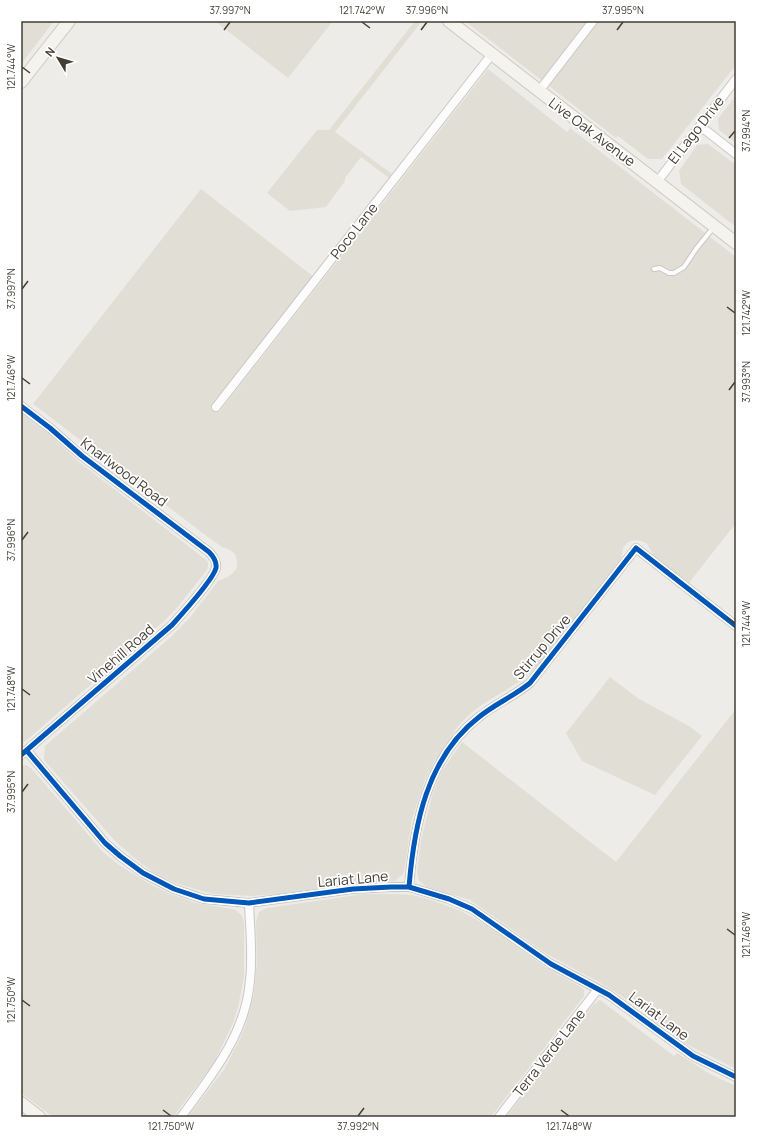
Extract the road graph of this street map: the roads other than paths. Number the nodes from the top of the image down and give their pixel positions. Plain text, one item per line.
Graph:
1 (69, 21) edge
2 (449, 21) edge
3 (593, 21) edge
4 (492, 54) junction
5 (736, 79) edge
6 (21, 82) edge
7 (539, 91) junction
8 (700, 126) junction
9 (736, 154) edge
10 (657, 182) junction
11 (714, 226) junction
12 (736, 243) edge
13 (654, 269) dead end
14 (21, 406) edge
15 (216, 407) dead end
16 (213, 556) joint
17 (736, 626) edge
18 (24, 753) edge
19 (409, 887) junction
20 (249, 903) junction
21 (598, 989) junction
22 (736, 1077) edge
23 (21, 1104) edge
24 (39, 1117) edge
25 (181, 1117) edge
26 (499, 1117) edge

1 - 6 street
2 - 4 street, Live Oak Avenue
3 - 7 street
4 - 7 street, Live Oak Avenue
4 - 15 street, Poco Lane
5 - 8 street, El Lago Drive
7 - 10 street, Live Oak Avenue
8 - 9 street
8 - 10 street, El Lago Drive
10 - 11 street, Live Oak Avenue
11 - 12 street, Live Oak Avenue
11 - 13 lane
14 - 16 street, Knarlwood Road
16 - 18 street, Vinehill Road
17 - 19 street, Stirrup Drive
18 - 20 street, Lariat Lane
19 - 20 street, Lariat Lane
19 - 21 street, Lariat Lane
20 - 25 street
21 - 22 street, Lariat Lane
21 - 26 street, Terra Verde Lane
23 - 24 street

